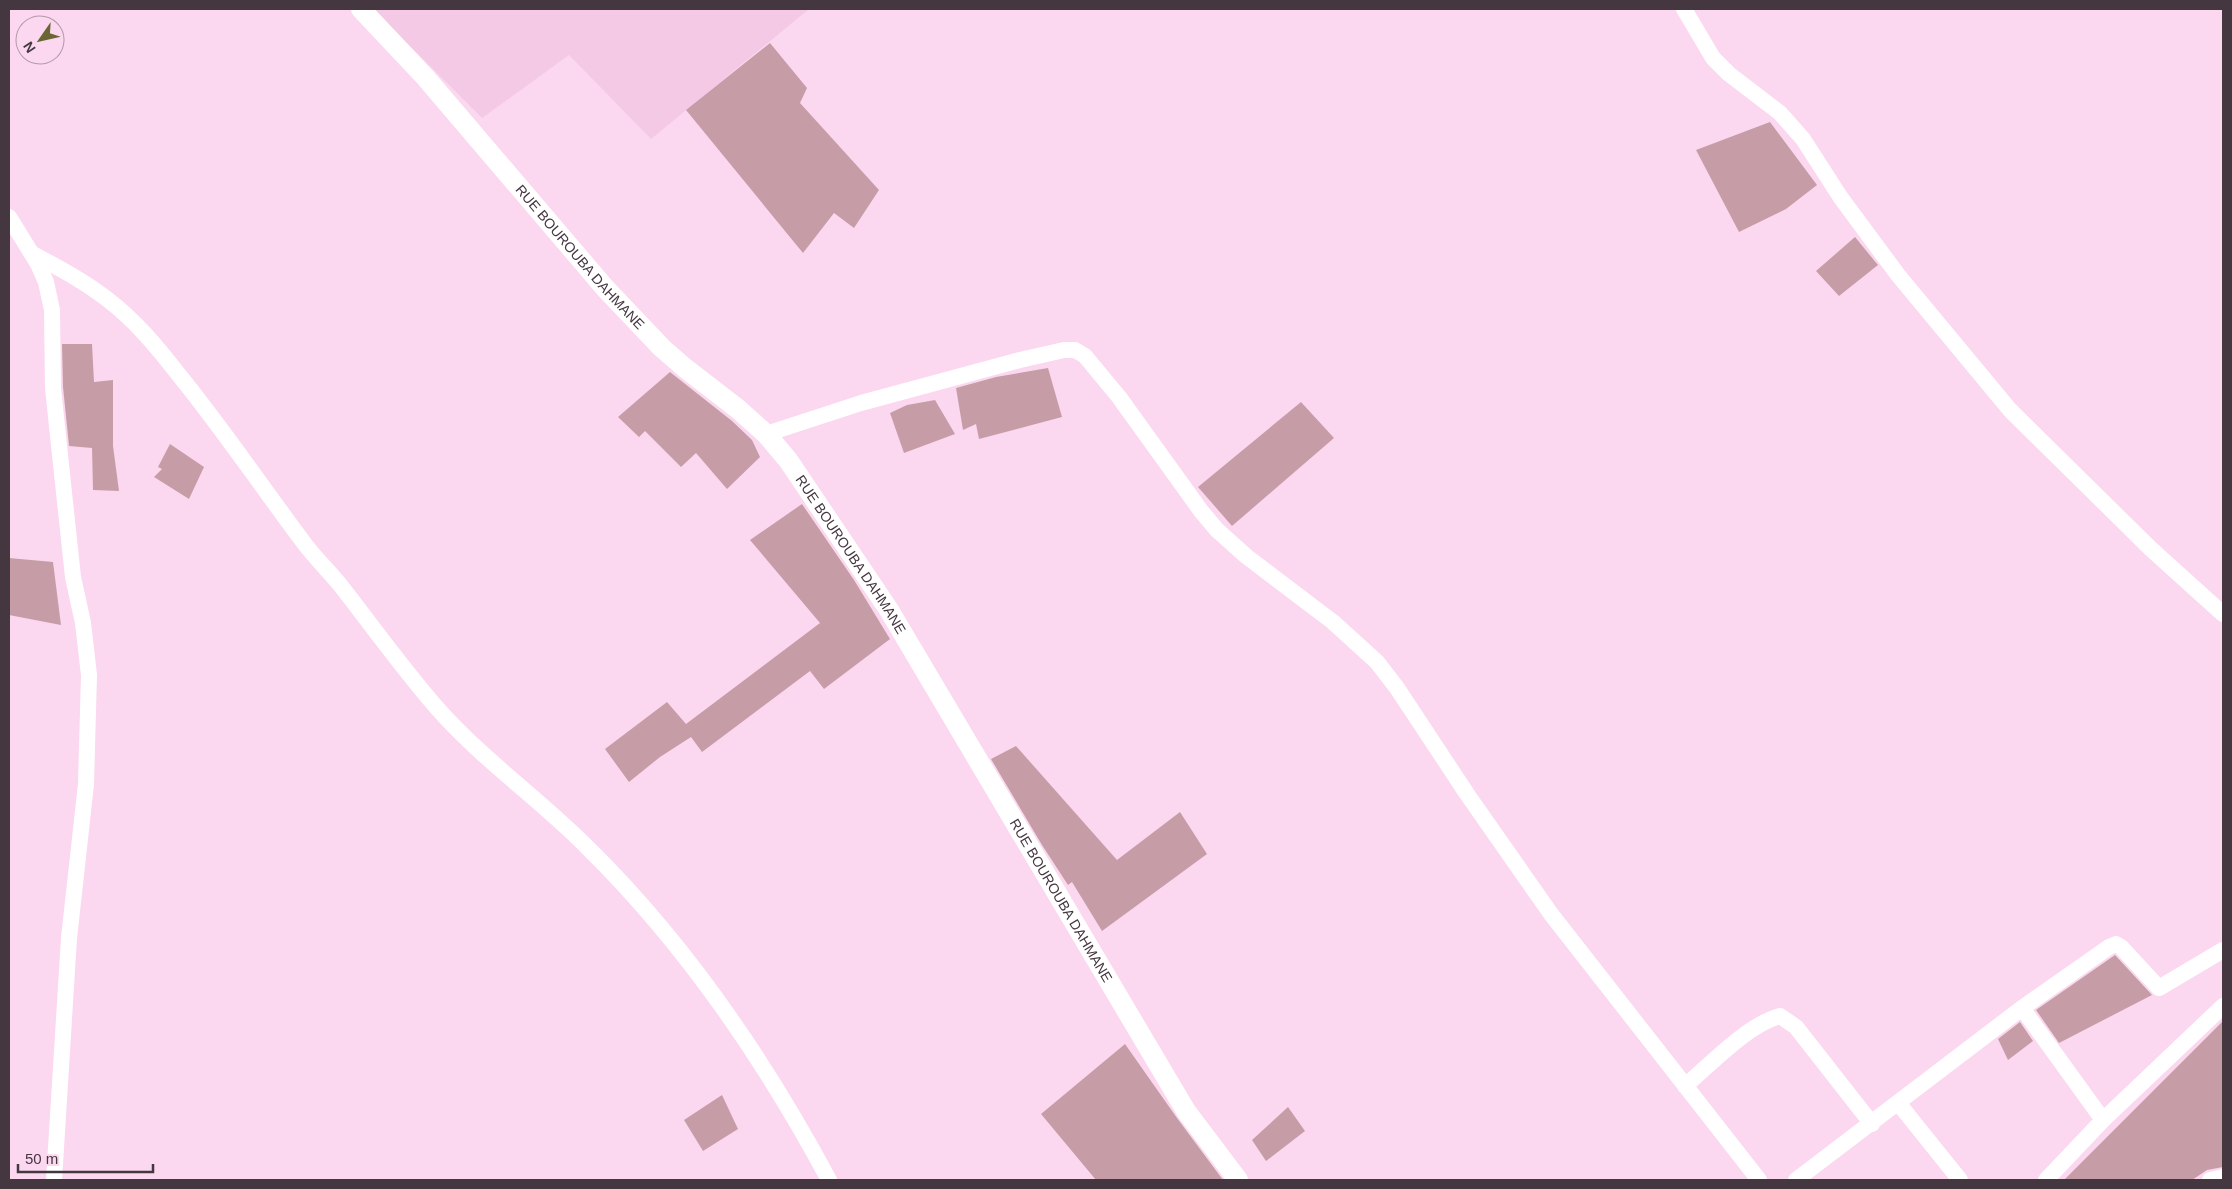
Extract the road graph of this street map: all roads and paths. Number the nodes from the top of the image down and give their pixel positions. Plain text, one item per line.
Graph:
1 (361, 9) edge
2 (1684, 9) edge
3 (9, 217) edge
4 (33, 254) junction
5 (766, 434) junction
6 (2223, 614) edge
7 (2223, 950) edge
8 (2223, 1006) edge
9 (2022, 1008) junction
10 (1685, 1086) junction
11 (1898, 1104) junction
12 (2103, 1120) junction
13 (1872, 1124) junction
14 (2223, 1177) edge
15 (54, 1180) edge
16 (829, 1180) edge
17 (1238, 1180) edge
18 (1759, 1180) edge
19 (1796, 1180) edge
20 (1960, 1180) edge
21 (2046, 1180) edge
22 (2210, 1180) edge

1 - 5 street, RUE BOUROUBA DAHMANE
2 - 6 street
3 - 4 street
4 - 15 street
4 - 16 street
5 - 10 street
5 - 17 street, RUE BOUROUBA DAHMANE
7 - 9 street
8 - 12 street
9 - 11 street
9 - 12 street
10 - 13 street
10 - 18 street
11 - 13 street
11 - 20 street
12 - 21 street
13 - 19 street
14 - 22 street

